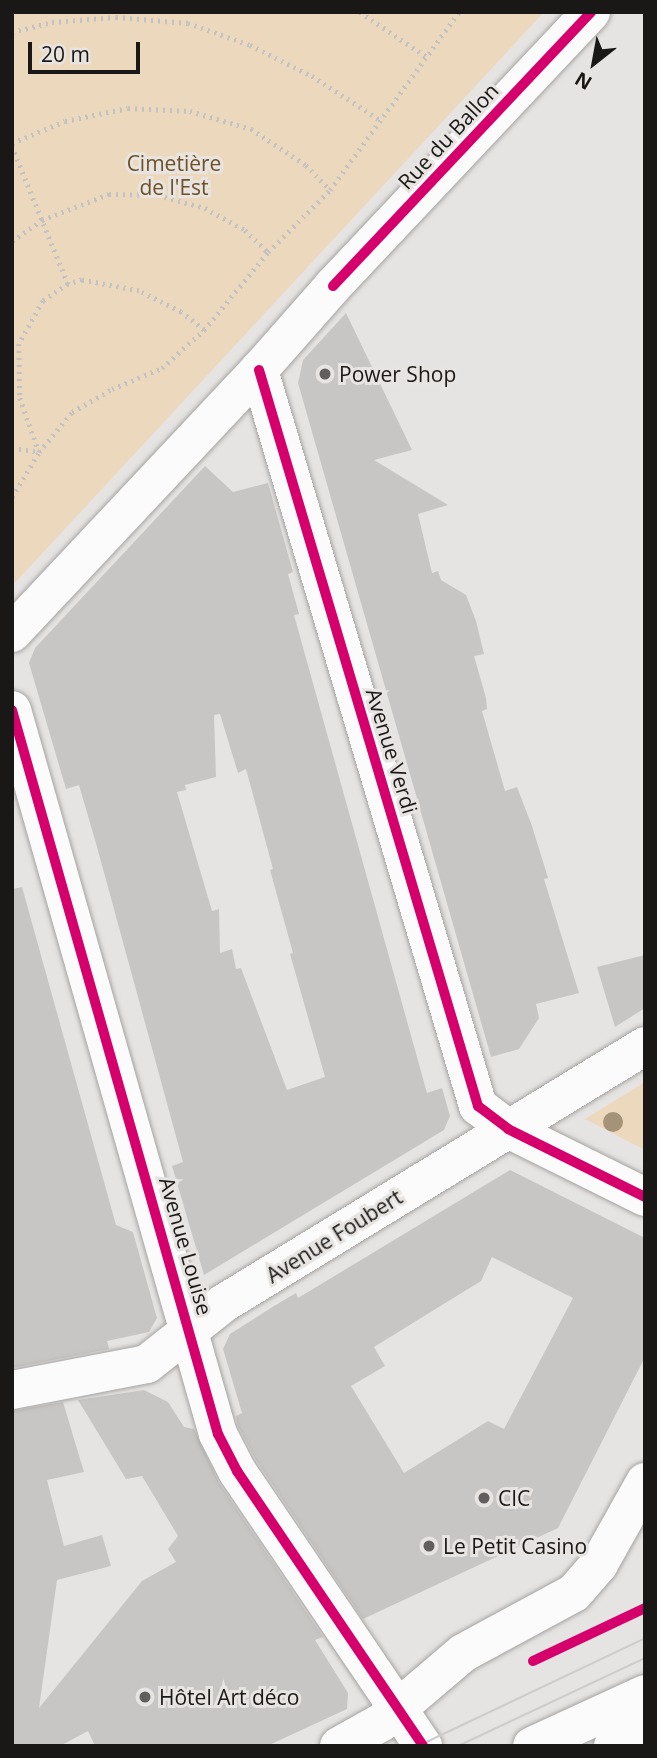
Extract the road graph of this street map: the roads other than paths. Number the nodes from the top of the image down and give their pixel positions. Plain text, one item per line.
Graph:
1 (591, 12) edge
2 (259, 370) junction
3 (12, 633) edge
4 (12, 709) edge
5 (645, 1046) edge
6 (508, 1129) junction
7 (645, 1197) edge
8 (190, 1330) junction
9 (12, 1390) edge
10 (645, 1482) edge
11 (645, 1694) edge
12 (398, 1709) junction
13 (645, 1731) edge
14 (339, 1746) edge
15 (423, 1746) edge
16 (532, 1746) edge
17 (613, 1746) edge

1 - 2 street, Rue du Ballon
2 - 3 street, Rue du Ballon
2 - 6 street, Avenue Verdi
4 - 8 street, Avenue Louise
5 - 6 street, Avenue Foubert
6 - 7 street, Avenue Verdi
6 - 8 street, Avenue Foubert
8 - 9 street, Avenue Foubert
8 - 12 street, Avenue Louise
10 - 12 street
11 - 16 street
12 - 14 street
12 - 15 street, Avenue Louise
13 - 17 street

